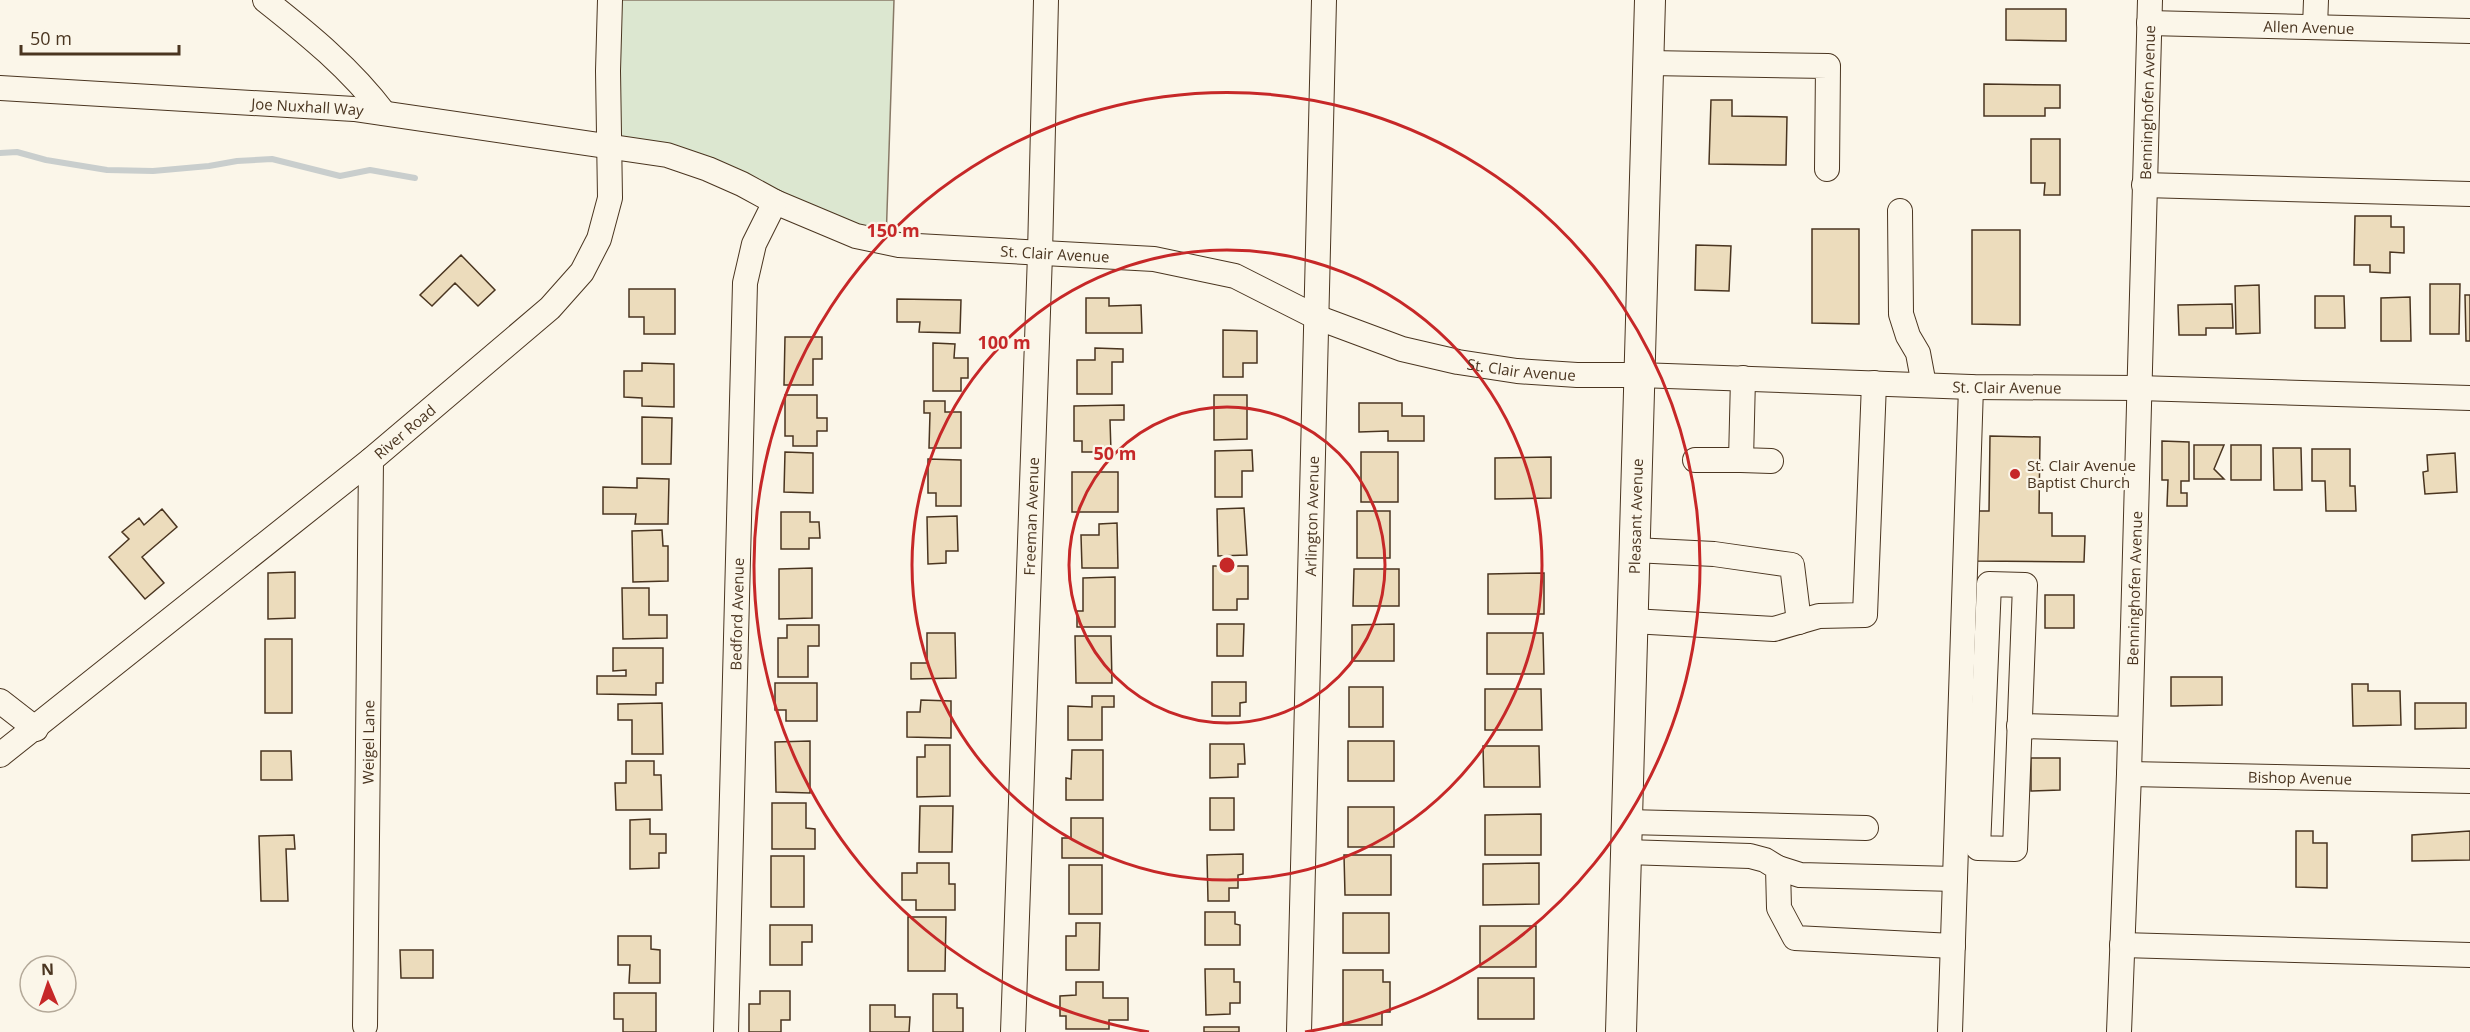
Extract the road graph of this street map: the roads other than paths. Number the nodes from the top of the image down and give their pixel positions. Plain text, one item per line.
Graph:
1 (265, 0) edge
2 (610, 0) edge
3 (1046, 0) edge
4 (1324, 0) edge
5 (1650, 0) edge
6 (2316, 0) edge
7 (2149, 12) edge
8 (2315, 27) junction
9 (2470, 31) edge
10 (1649, 63) junction
11 (0, 88) edge
12 (384, 113) junction
13 (610, 146) junction
14 (1827, 169) dead end
15 (2144, 185) junction
16 (2470, 194) edge
17 (775, 202) junction
18 (1900, 212) dead end
19 (1040, 254) junction
20 (1316, 317) junction
21 (1640, 375) junction
22 (1743, 378) junction
23 (1874, 383) junction
24 (1924, 385) junction
25 (1971, 387) junction
26 (2138, 388) junction
27 (2470, 398) edge
28 (371, 460) junction
29 (1695, 460) dead end
30 (1741, 460) junction
31 (1771, 461) dead end
32 (1634, 549) junction
33 (1964, 581) junction
34 (1989, 584) junction
35 (1632, 621) junction
36 (1799, 622) junction
37 (0, 702) edge
38 (2019, 726) junction
39 (36, 729) junction
40 (2130, 729) junction
41 (0, 755) edge
42 (2128, 774) junction
43 (2470, 781) edge
44 (1627, 822) junction
45 (1866, 828) dead end
46 (1626, 852) junction
47 (1778, 868) junction
48 (1955, 879) junction
49 (2122, 945) junction
50 (1953, 946) junction
51 (2470, 955) edge
52 (365, 1026) dead end
53 (726, 1032) edge
54 (1013, 1032) edge
55 (1299, 1032) edge
56 (1621, 1032) edge
57 (1950, 1032) edge
58 (2119, 1032) edge

1 - 12 street
2 - 13 street, River Road
3 - 19 street, Freeman Avenue
4 - 20 street, Arlington Avenue
5 - 10 main road, Pleasant Avenue
6 - 8 street
7 - 8 street, Allen Avenue
7 - 15 street, Benninghofen Avenue
8 - 9 street, Allen Avenue
10 - 14 street
10 - 21 main road, Pleasant Avenue
11 - 12 street, Joe Nuxhall Way
12 - 13 street, Joe Nuxhall Way
13 - 17 street, St. Clair Avenue
13 - 28 street, River Road
15 - 16 street
15 - 26 street, Benninghofen Avenue
17 - 19 street, St. Clair Avenue
17 - 53 street, Bedford Avenue
18 - 24 street
19 - 20 street, St. Clair Avenue
19 - 54 street, Freeman Avenue
20 - 21 street, St. Clair Avenue
20 - 55 street, Arlington Avenue
21 - 22 street, St. Clair Avenue
21 - 32 main road, Pleasant Avenue
22 - 23 street, St. Clair Avenue
22 - 30 street
23 - 24 street, St. Clair Avenue
23 - 36 street
24 - 25 street, St. Clair Avenue
25 - 26 street, St. Clair Avenue
25 - 33 street
26 - 27 street, St. Clair Avenue
26 - 40 street, Benninghofen Avenue
28 - 39 street, River Road
28 - 52 street, Weigel Lane
29 - 30 street
30 - 31 street
32 - 35 main road, Pleasant Avenue
32 - 36 street
33 - 34 street
33 - 48 street
34 - 38 street
34 - 38 street
35 - 36 street
35 - 44 main road, Pleasant Avenue
37 - 39 street
38 - 40 street
39 - 41 street, River Road
40 - 42 street, Benninghofen Avenue
42 - 43 street, Bishop Avenue
42 - 49 street, Benninghofen Avenue
44 - 45 street
44 - 46 main road, Pleasant Avenue
46 - 47 street
46 - 56 main road, Pleasant Avenue
47 - 48 street
47 - 50 street
48 - 50 street
49 - 51 street
49 - 58 street, Benninghofen Avenue
50 - 57 street

